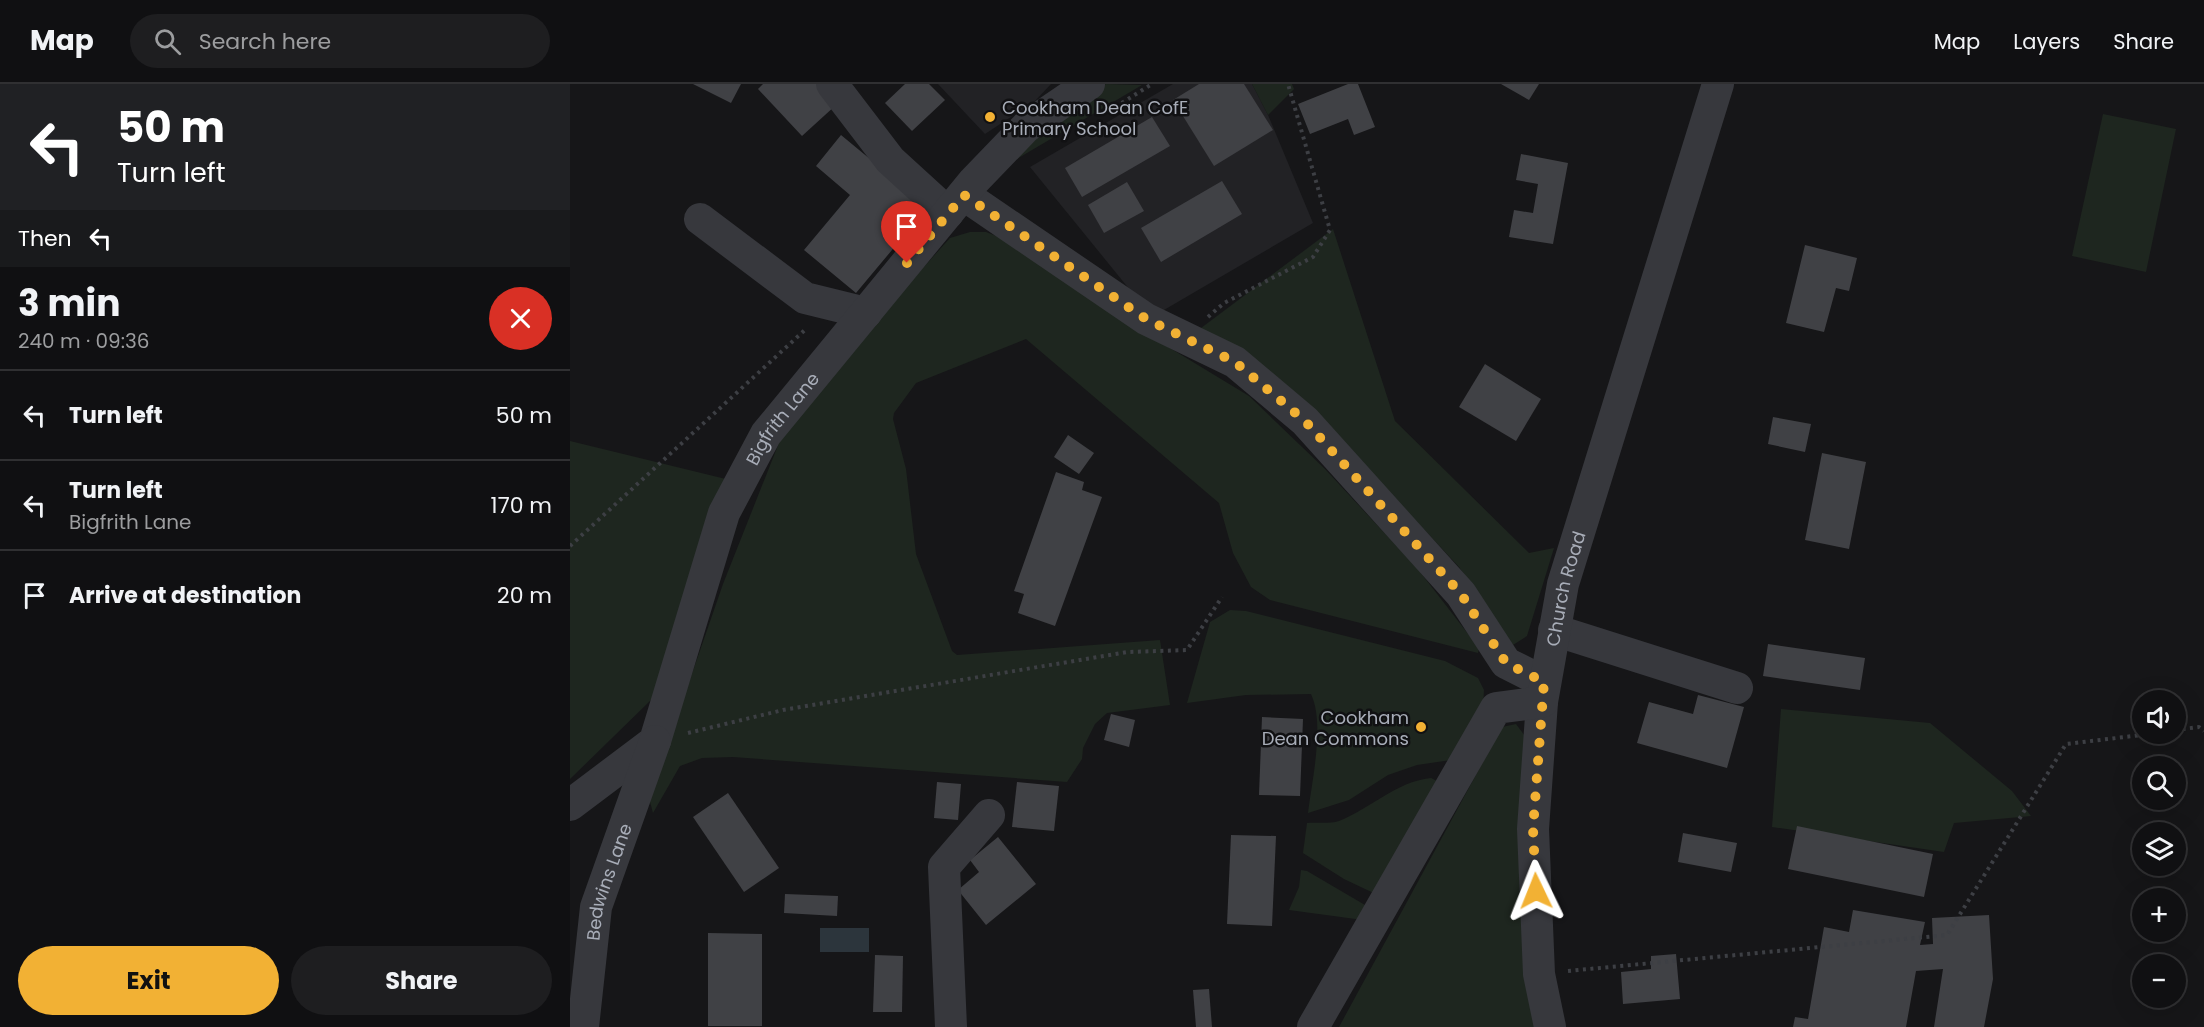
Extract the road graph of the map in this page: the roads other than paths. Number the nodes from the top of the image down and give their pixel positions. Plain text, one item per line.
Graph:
1 (832, 84) edge
2 (1089, 84) edge
3 (1718, 84) edge
4 (956, 204) junction
5 (700, 219) dead end
6 (867, 313) junction
7 (1554, 630) junction
8 (1737, 688) dead end
9 (1543, 692) junction
10 (655, 741) junction
11 (570, 805) edge
12 (989, 815) dead end
13 (583, 1027) edge
14 (951, 1027) edge
15 (1313, 1027) edge
16 (1550, 1027) edge

1 - 4 street
2 - 4 street, Bigfrith Lane
3 - 7 street, Church Road
4 - 6 street, Bigfrith Lane
4 - 9 street
5 - 6 street
6 - 10 street, Bigfrith Lane
7 - 8 street
7 - 9 street, Church Road
9 - 15 street
9 - 16 street, Church Road
10 - 11 street
10 - 13 street, Bedwins Lane
12 - 14 street

